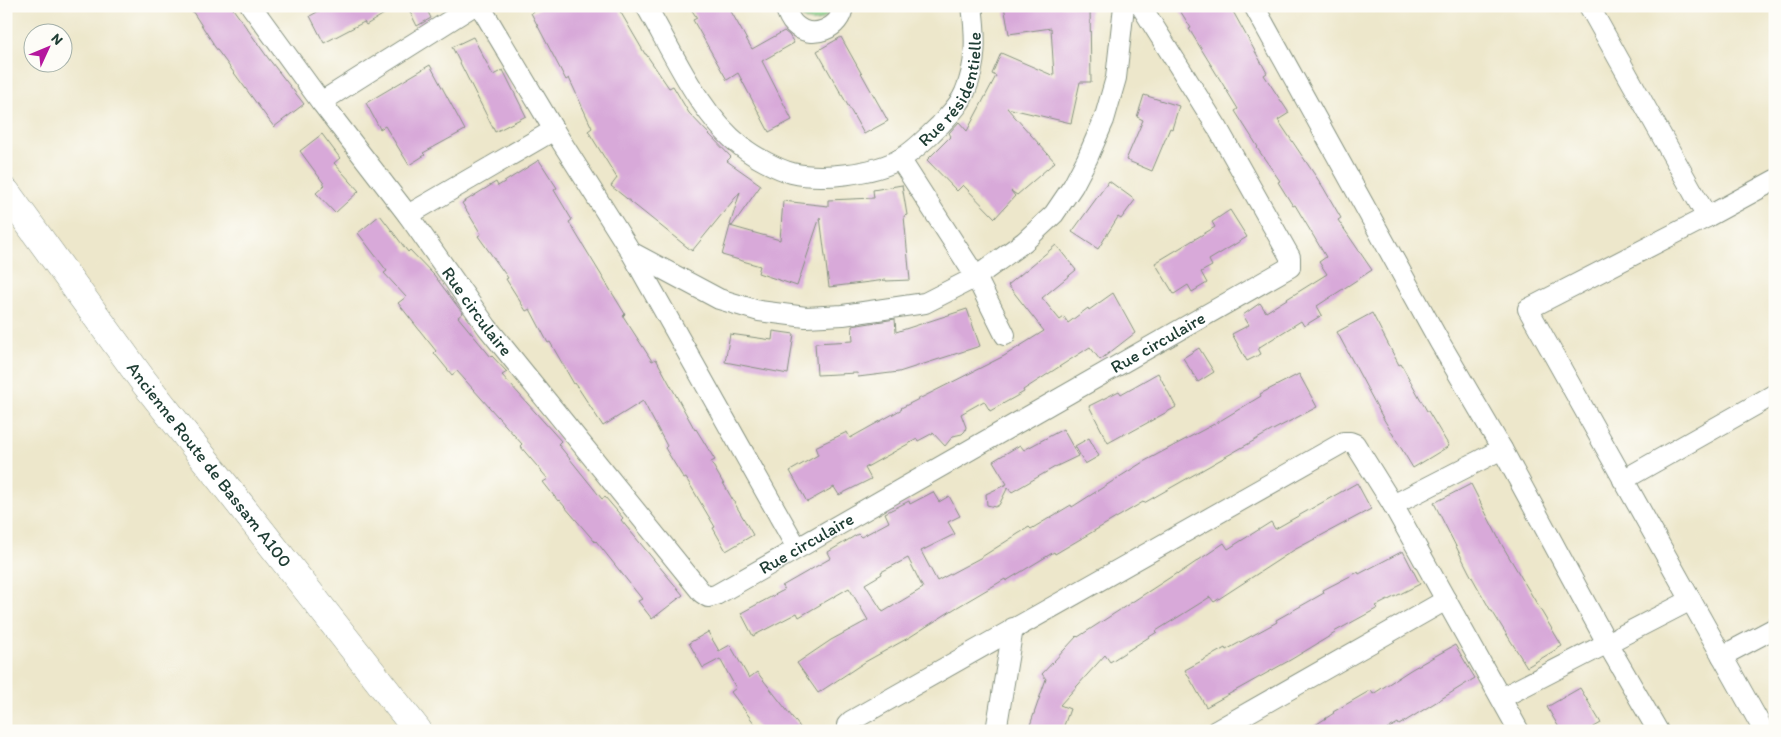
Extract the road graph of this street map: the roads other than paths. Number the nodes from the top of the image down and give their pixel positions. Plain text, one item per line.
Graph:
1 (251, 6) edge
2 (473, 6) edge
3 (480, 6) edge
4 (646, 6) edge
5 (785, 6) edge
6 (843, 6) edge
7 (972, 6) edge
8 (1124, 6) edge
9 (1141, 6) edge
10 (1254, 6) edge
11 (1589, 6) edge
12 (321, 102) junction
13 (554, 130) junction
14 (900, 159) junction
15 (1775, 180) edge
16 (6, 192) edge
17 (408, 215) junction
18 (1707, 217) junction
19 (632, 252) junction
20 (976, 277) junction
21 (1005, 335) dead end
22 (1775, 394) edge
23 (1502, 449) junction
24 (1624, 480) junction
25 (1393, 505) junction
26 (797, 548) junction
27 (1446, 600) junction
28 (1691, 600) junction
29 (1013, 628) junction
30 (1775, 628) edge
31 (1607, 642) junction
32 (1722, 656) junction
33 (1502, 698) junction
34 (418, 731) edge
35 (847, 731) edge
36 (996, 731) edge
37 (1216, 731) edge
38 (1519, 731) edge
39 (1658, 731) edge
40 (1764, 731) edge

1 - 12 street, Rue circulaire
2 - 12 street
3 - 13 street
4 - 14 street, Rue résidentielle
5 - 6 street
7 - 14 street, Rue résidentielle
8 - 20 street
9 - 26 street, Rue circulaire
10 - 23 street
11 - 18 street
12 - 17 street, Rue circulaire
13 - 17 street
13 - 19 street
14 - 20 street
15 - 18 street
16 - 34 main road, Ancienne Route de Bassam A100
17 - 26 street, Rue circulaire
18 - 24 street
19 - 20 street
19 - 26 street
20 - 21 street
22 - 24 street
23 - 25 street
23 - 31 street
24 - 28 street
25 - 27 street
25 - 29 street
27 - 33 street
27 - 37 street
28 - 31 street
28 - 32 street
29 - 35 street
29 - 36 street
30 - 32 street
31 - 33 street
31 - 39 street
32 - 40 street
33 - 38 street

